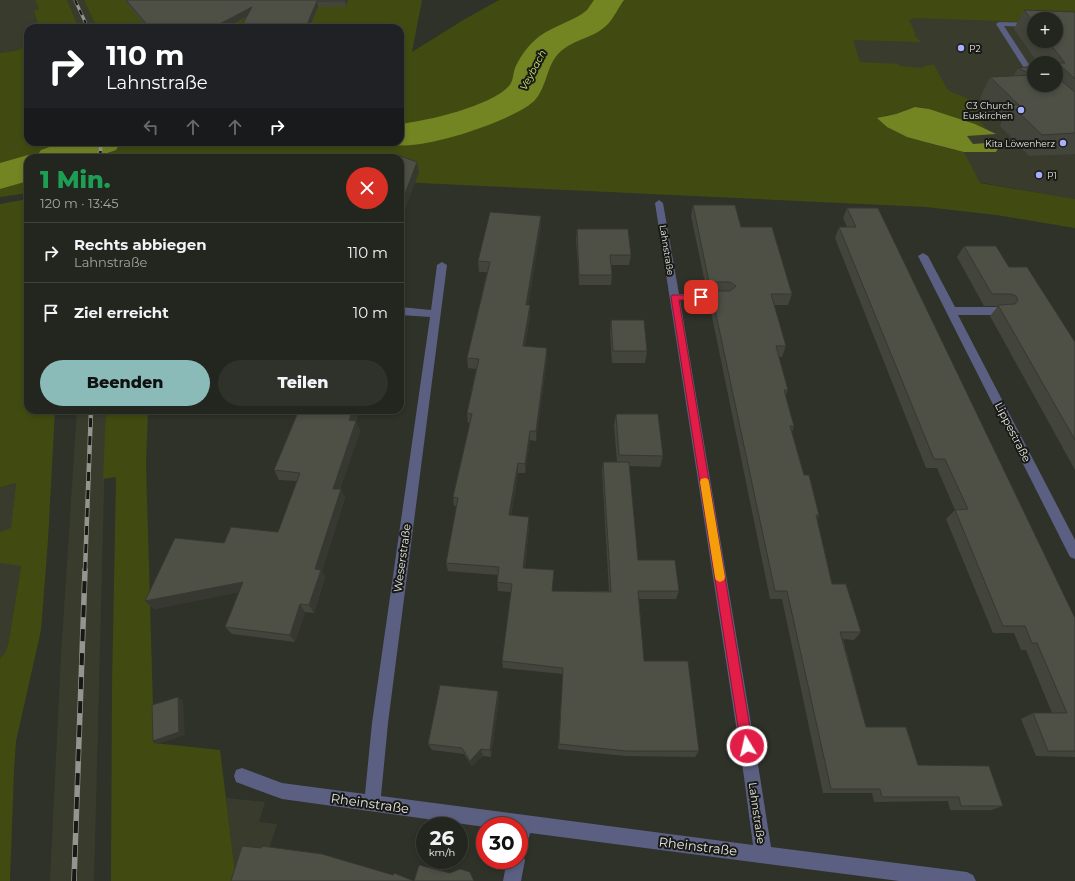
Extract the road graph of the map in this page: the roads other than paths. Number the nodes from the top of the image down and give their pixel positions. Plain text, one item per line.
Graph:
1 (1027, 25) edge
2 (1027, 67) edge
3 (659, 203) dead end
4 (923, 256) dead end
5 (442, 266) dead end
6 (675, 297) junction
7 (726, 297) edge
8 (404, 311) edge
9 (951, 311) junction
10 (1003, 311) edge
11 (436, 314) junction
12 (1075, 553) edge
13 (242, 776) dead end
14 (372, 802) junction
15 (476, 817) edge
16 (528, 825) edge
17 (763, 855) junction
18 (514, 869) edge
19 (512, 881) edge
20 (967, 881) edge

1 - 2 street
3 - 6 street, Lahnstraße
4 - 9 street, Lippestraße
5 - 11 street, Weserstraße
6 - 7 street
6 - 17 street, Lahnstraße
8 - 11 street
9 - 10 street
9 - 12 street, Lippestraße
11 - 14 street, Weserstraße
13 - 14 street, Rheinstraße
14 - 15 street, Rheinstraße
16 - 17 street, Rheinstraße
17 - 20 street, Rheinstraße
18 - 19 street

